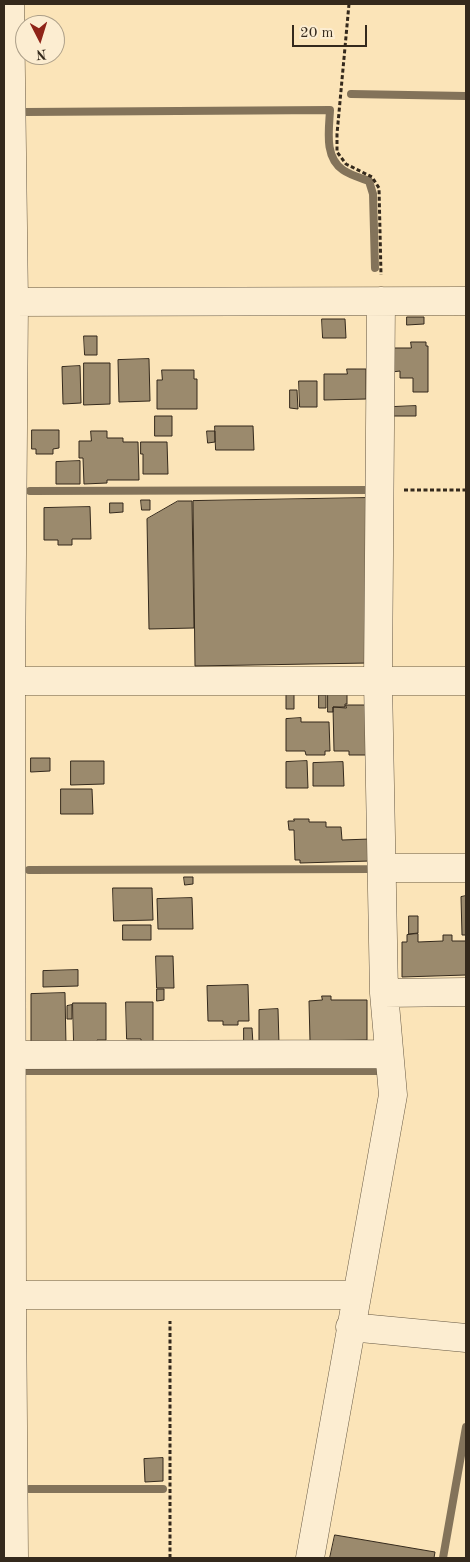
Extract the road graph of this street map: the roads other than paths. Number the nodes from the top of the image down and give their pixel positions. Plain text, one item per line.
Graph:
1 (10, 4) edge
2 (382, 301) junction
3 (9, 302) edge
4 (466, 302) edge
5 (7, 681) edge
6 (466, 681) edge
7 (378, 682) junction
8 (382, 868) junction
9 (466, 868) edge
10 (466, 992) edge
11 (384, 993) junction
12 (389, 1054) junction
13 (11, 1055) junction
14 (8, 1294) edge
15 (356, 1295) junction
16 (350, 1327) junction
17 (466, 1338) edge
18 (14, 1558) edge
19 (310, 1558) edge

1 - 3 street
2 - 3 street
2 - 4 street
2 - 7 street
3 - 5 street
5 - 7 street
5 - 13 street
6 - 7 street
7 - 8 street
8 - 9 street
8 - 11 street
10 - 11 street
11 - 12 street
12 - 13 street
12 - 15 street
13 - 14 street
14 - 15 street
14 - 18 street
15 - 16 street
16 - 17 street
16 - 19 street

